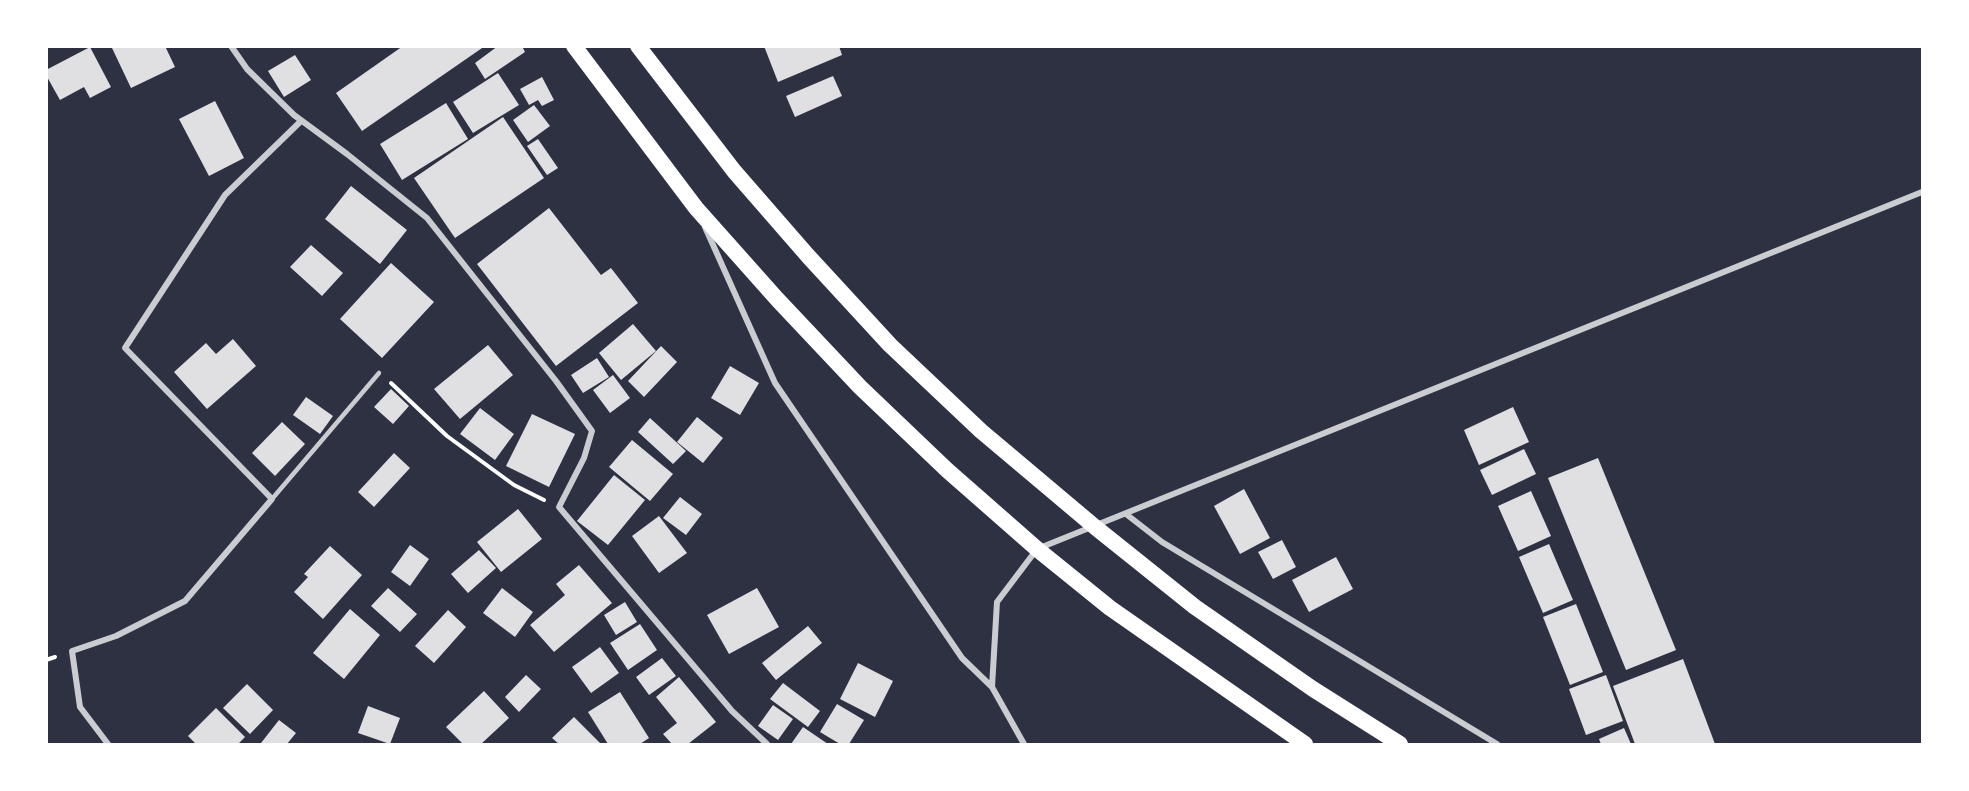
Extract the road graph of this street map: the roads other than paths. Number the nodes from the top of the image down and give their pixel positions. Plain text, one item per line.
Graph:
1 (231, 46) edge
2 (574, 46) edge
3 (638, 46) edge
4 (301, 120) junction
5 (1923, 192) edge
6 (696, 208) junction
7 (379, 373) road end
8 (272, 499) junction
9 (1126, 514) junction
10 (1095, 527) junction
11 (1037, 549) junction
12 (992, 687) junction
13 (108, 744) edge
14 (768, 744) edge
15 (1024, 744) edge
16 (1305, 744) edge
17 (1400, 744) edge
18 (1497, 744) edge

1 - 4 street
2 - 6 highway
3 - 10 highway
4 - 8 street
4 - 14 street
5 - 9 street
6 - 11 highway
6 - 12 street
7 - 8 lane
8 - 13 street
9 - 10 street
9 - 18 street
10 - 11 street
10 - 17 highway
11 - 12 street
11 - 16 highway
12 - 15 street

